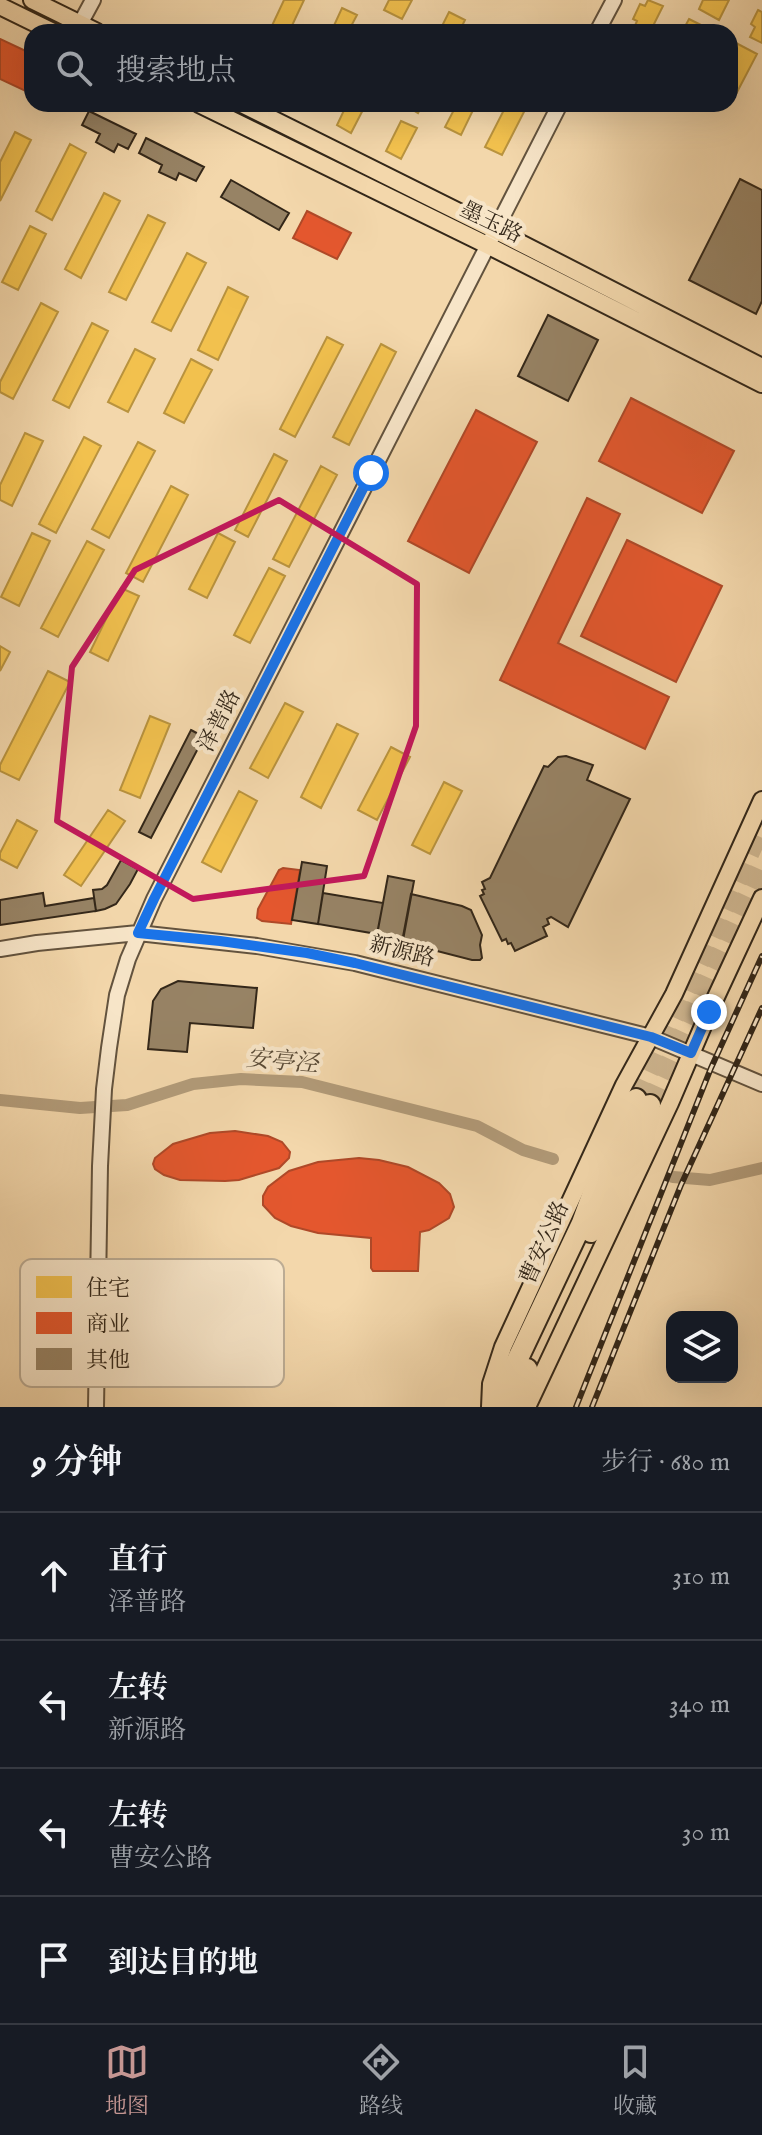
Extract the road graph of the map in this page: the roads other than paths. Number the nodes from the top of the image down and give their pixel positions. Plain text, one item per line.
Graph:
1 (32, 0) edge
2 (93, 0) edge
3 (614, 0) edge
4 (0, 6) edge
5 (37, 24) edge
6 (80, 24) joint
7 (601, 24) edge
8 (216, 112) edge
9 (257, 112) edge
10 (556, 112) edge
11 (491, 238) junction
12 (762, 367) edge
13 (762, 384) edge
14 (762, 800) edge
15 (762, 898) edge
16 (138, 933) junction
17 (0, 949) edge
18 (651, 1037) junction
19 (691, 1053) junction
20 (762, 1084) edge
21 (99, 1259) edge
22 (579, 1298) junction
23 (96, 1387) edge
24 (96, 1407) edge
25 (493, 1407) edge
26 (513, 1407) edge
27 (527, 1407) edge
28 (539, 1407) edge

1 - 6 main road
2 - 6 street
3 - 7 street
4 - 5 main road
8 - 11 main road, 墨玉路
9 - 11 main road, 墨玉路
10 - 11 street, 泽普路
11 - 12 main road, 墨玉路
11 - 13 main road, 墨玉路
11 - 16 street, 泽普路
14 - 18 main road
15 - 19 main road
16 - 17 street, 新源路
16 - 18 street, 新源路
16 - 21 street, 泽普路
18 - 19 street, 新源路
18 - 25 main road
19 - 20 street, 新源路
19 - 22 main road
22 - 27 main road
22 - 28 main road
23 - 24 street, 泽普路
25 - 26 highway, 曹安公路

